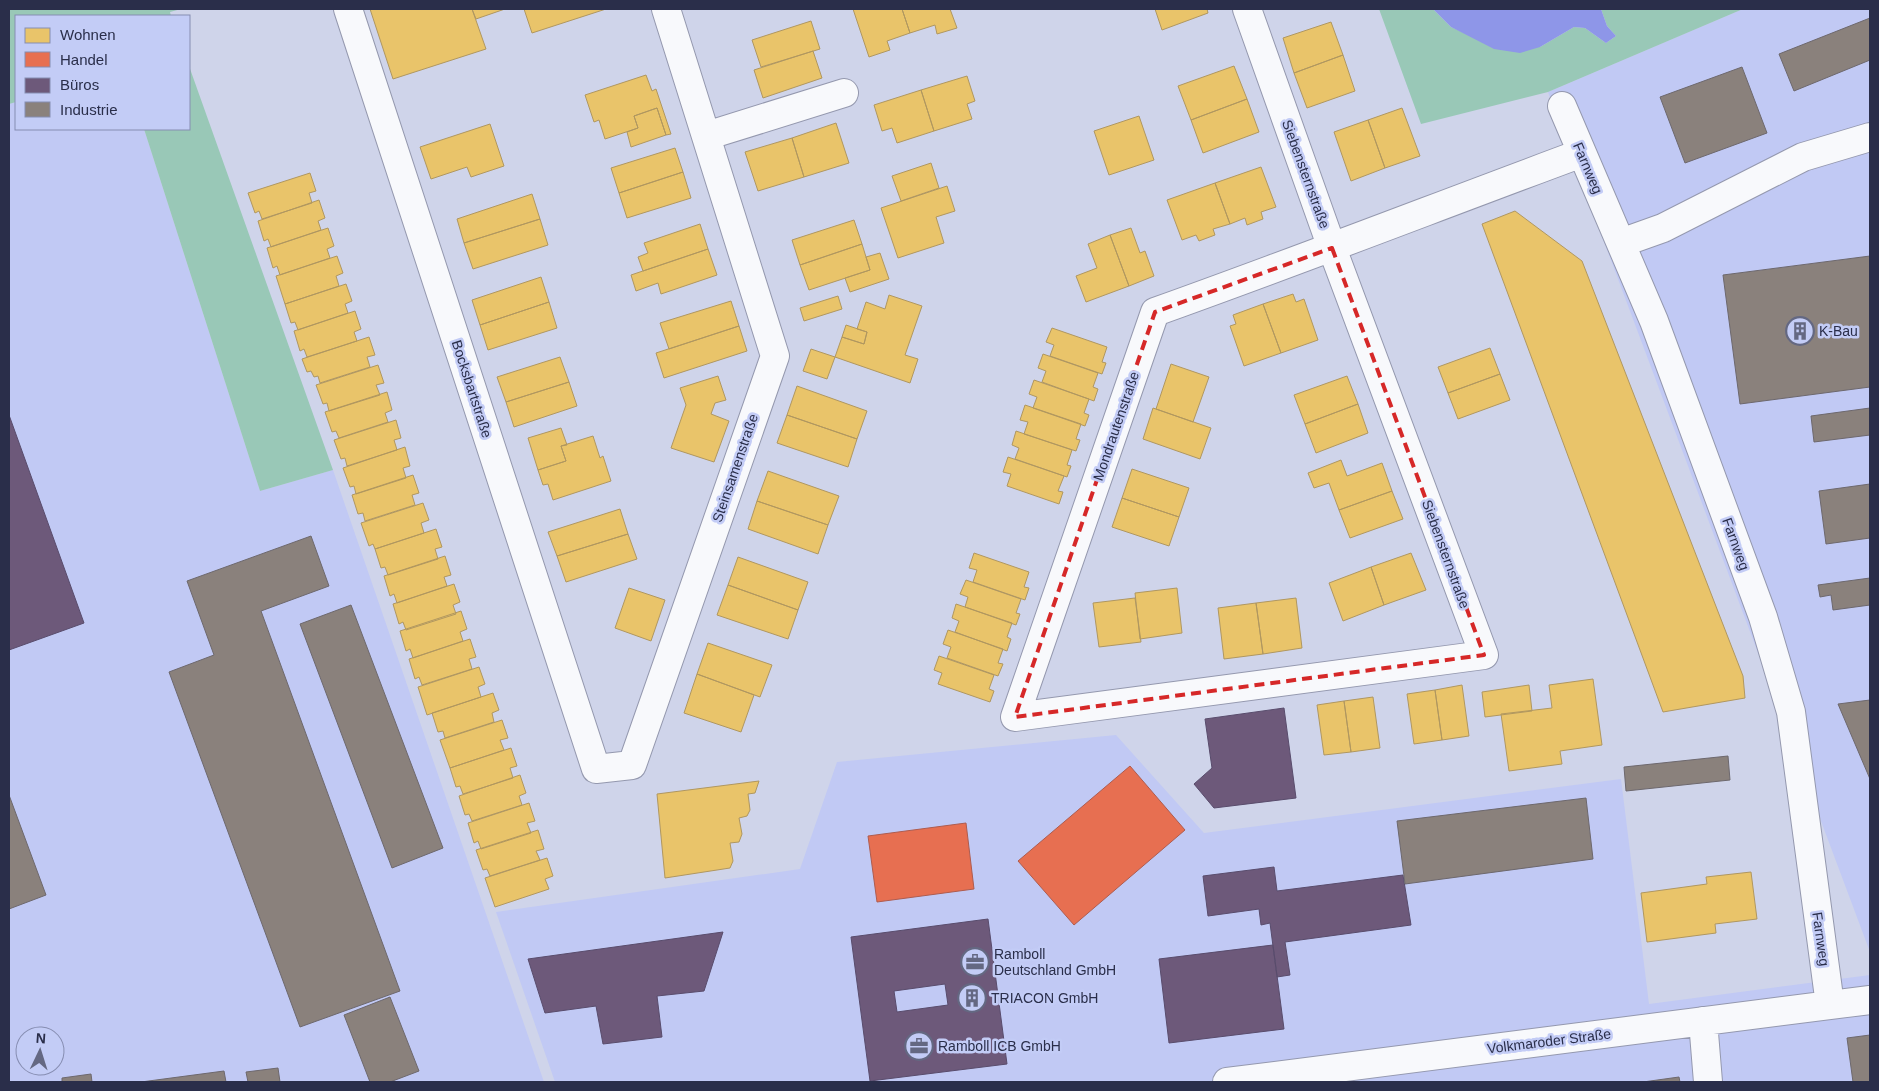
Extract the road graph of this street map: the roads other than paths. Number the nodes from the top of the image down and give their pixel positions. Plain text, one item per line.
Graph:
1 (348, 9) edge
2 (666, 9) edge
3 (1247, 9) edge
4 (844, 94) dead end
5 (1562, 106) dead end
6 (706, 136) junction
7 (1870, 137) edge
8 (1582, 153) junction
9 (1621, 243) junction
10 (1332, 248) junction
11 (1015, 718) joint
12 (596, 769) joint
13 (1870, 1000) edge
14 (1830, 1005) junction
15 (1703, 1021) junction
16 (1227, 1082) edge
17 (1708, 1082) edge

1 - 12 street, Bocksbartstraße
2 - 6 street, Steinsamenstraße
3 - 10 street, Siebensternstraße
4 - 6 street
5 - 8 street, Farnweg
6 - 12 street, Steinsamenstraße
7 - 9 street
8 - 9 street, Farnweg
8 - 10 street
9 - 14 street, Farnweg
10 - 11 street, Mondrautenstraße
10 - 11 street, Siebensternstraße
13 - 14 street, Volkmaroder Straße
14 - 15 street, Volkmaroder Straße
15 - 16 street, Volkmaroder Straße
15 - 17 street

